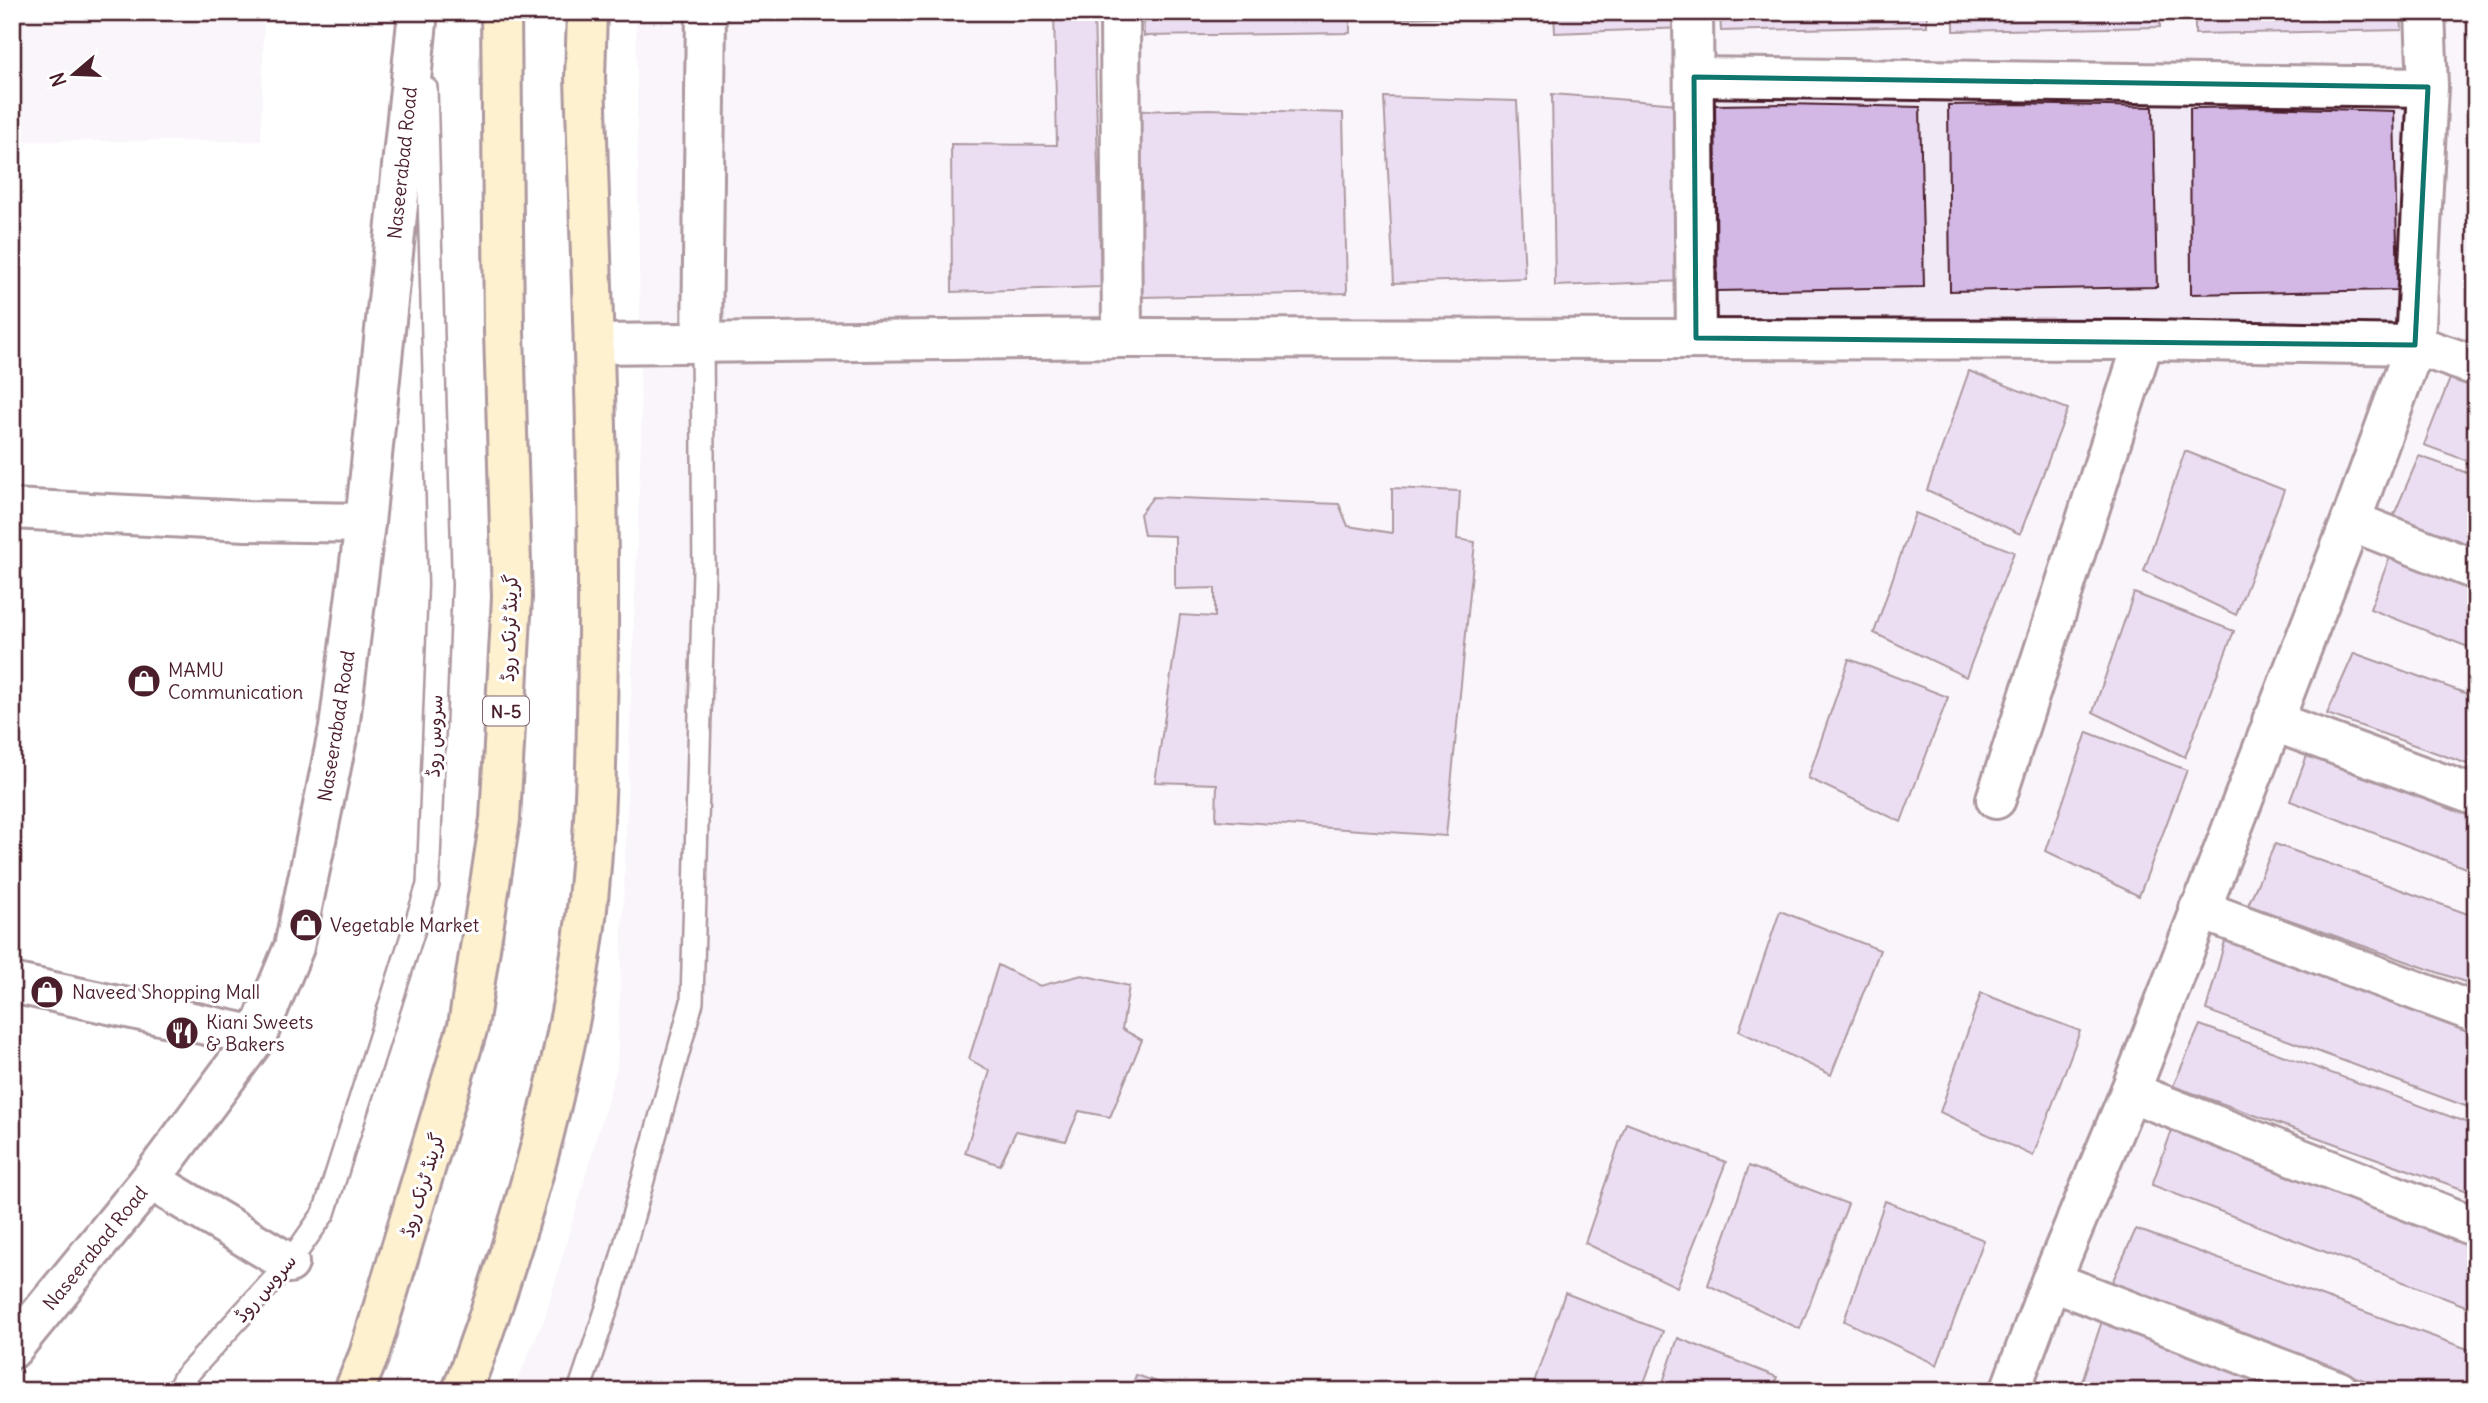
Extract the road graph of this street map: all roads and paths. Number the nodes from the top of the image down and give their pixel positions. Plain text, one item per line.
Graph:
1 (418, 12) edge
2 (424, 12) edge
3 (500, 12) edge
4 (587, 12) edge
5 (706, 12) edge
6 (1120, 12) edge
7 (1693, 12) edge
8 (2426, 12) edge
9 (1694, 77) junction
10 (2428, 87) junction
11 (1122, 338) junction
12 (1696, 338) junction
13 (2144, 341) junction
14 (702, 343) junction
15 (594, 344) junction
16 (2415, 345) junction
17 (2476, 366) edge
18 (12, 509) edge
19 (2351, 521) junction
20 (365, 523) junction
21 (2476, 570) edge
22 (2272, 721) junction
23 (2476, 796) edge
24 (1996, 799) dead end
25 (2199, 909) junction
26 (12, 983) edge
27 (2476, 1013) edge
28 (257, 1036) junction
29 (2130, 1092) junction
30 (150, 1180) junction
31 (2476, 1227) edge
32 (289, 1263) junction
33 (2051, 1281) junction
34 (12, 1349) edge
35 (177, 1391) edge
36 (354, 1391) edge
37 (463, 1391) edge
38 (579, 1391) edge
39 (2010, 1391) edge
40 (2339, 1391) edge

1 - 20 street, Naseerabad Road
2 - 32 lane, سروس روڈ
3 - 36 highway, گرینڈ ٹرنک روڈ / N-5
4 - 15 highway
5 - 14 street
6 - 11 street
7 - 9 street
8 - 10 street
9 - 10 street
9 - 12 street
10 - 16 street
11 - 12 street
11 - 14 street
12 - 13 street
13 - 16 street
13 - 24 street
14 - 15 street
14 - 38 lane
15 - 37 highway
16 - 17 street
16 - 19 street
18 - 20 street
19 - 21 street
19 - 22 street
20 - 28 street, Naseerabad Road
22 - 23 street
22 - 25 street
25 - 27 street
25 - 29 street
26 - 28 street
28 - 30 street, Naseerabad Road
29 - 31 street
29 - 33 street
30 - 32 street
30 - 34 street, Naseerabad Road
32 - 35 lane, سروس روڈ
33 - 39 street
33 - 40 street

